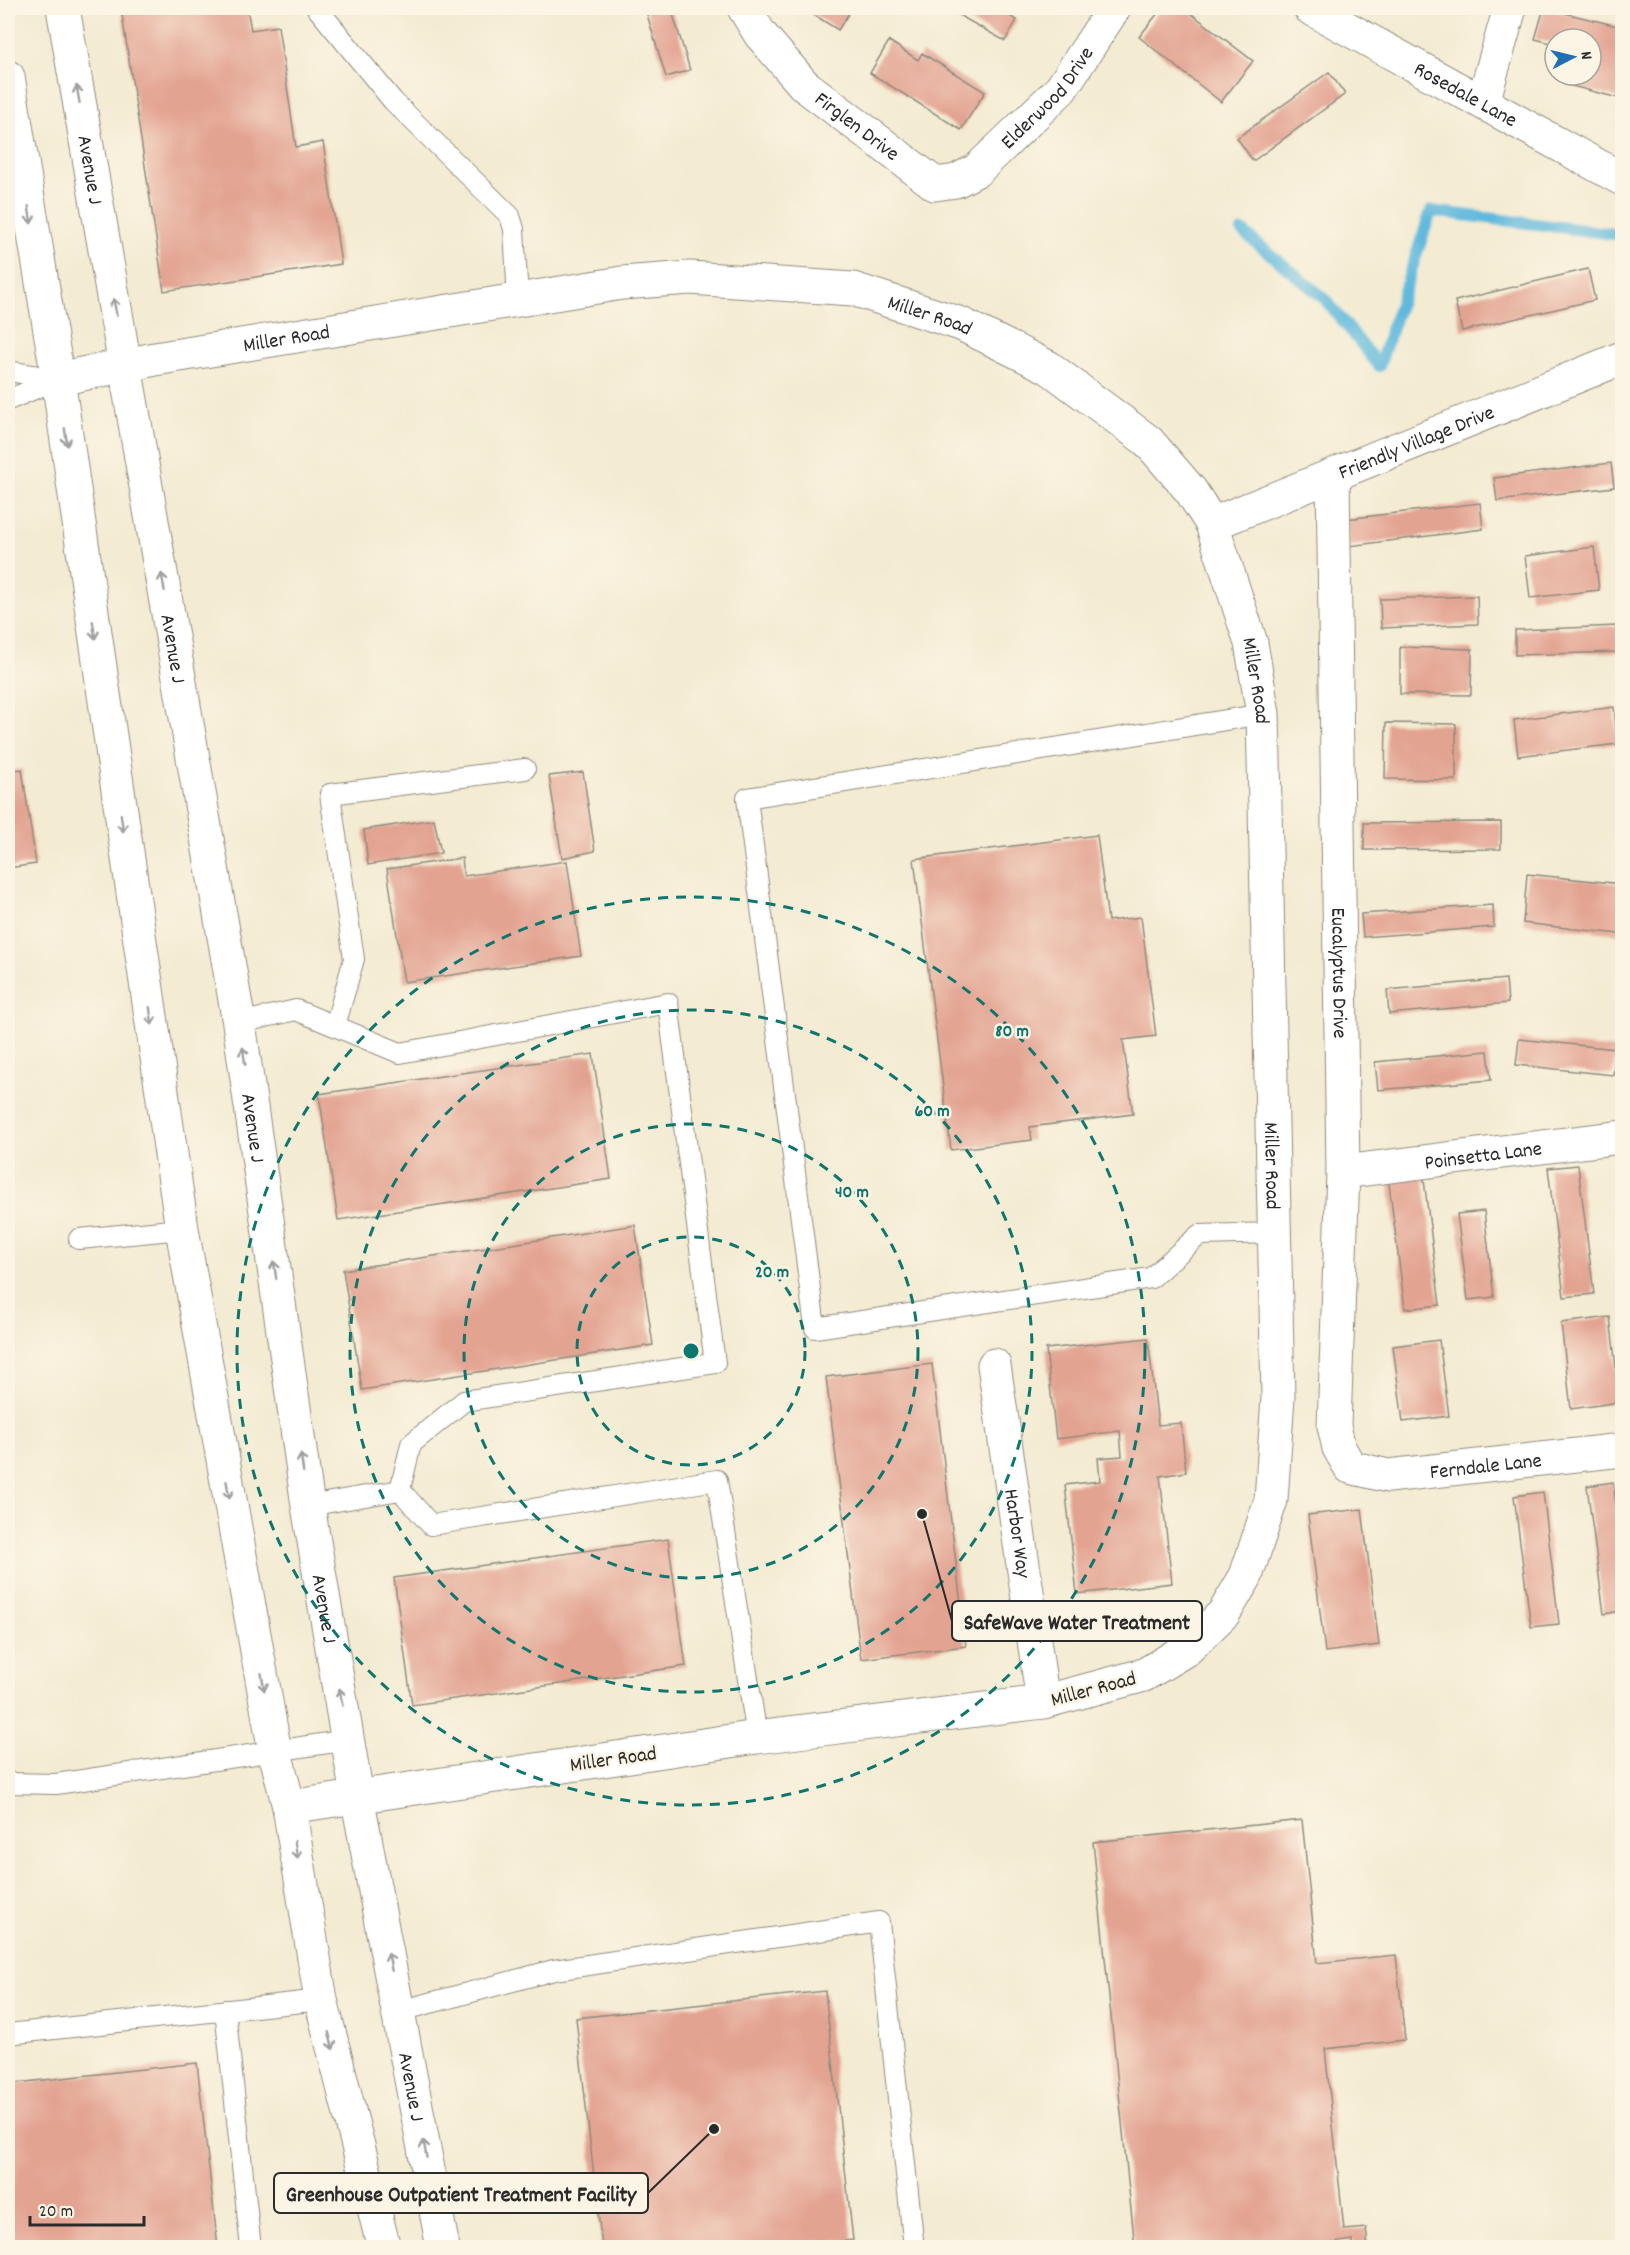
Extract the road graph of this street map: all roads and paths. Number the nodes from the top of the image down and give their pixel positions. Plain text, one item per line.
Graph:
1 (63, 8) edge
2 (317, 8) edge
3 (744, 8) edge
4 (1114, 8) edge
5 (1310, 8) edge
6 (1510, 8) edge
7 (8, 77) edge
8 (1483, 102) junction
9 (994, 152) joint
10 (1623, 179) edge
11 (518, 300) junction
12 (1623, 358) edge
13 (125, 364) junction
14 (8, 371) edge
15 (58, 379) junction
16 (8, 400) edge
17 (1333, 477) junction
18 (1212, 524) junction
19 (1263, 714) junction
20 (525, 769) dead end
21 (240, 1023) junction
22 (335, 1026) junction
23 (1623, 1137) edge
24 (1343, 1172) junction
25 (182, 1228) junction
26 (1275, 1233) junction
27 (79, 1239) dead end
28 (994, 1365) dead end
29 (1623, 1450) edge
30 (1350, 1467) joint
31 (400, 1490) junction
32 (308, 1506) junction
33 (1043, 1702) junction
34 (757, 1737) junction
35 (348, 1740) junction
36 (275, 1752) junction
37 (8, 1783) edge
38 (357, 1796) junction
39 (289, 1807) junction
40 (321, 2000) junction
41 (225, 2010) junction
42 (399, 2011) junction
43 (8, 2034) edge
44 (251, 2247) edge
45 (384, 2247) edge
46 (443, 2247) edge
47 (914, 2247) edge

13 -> 1 street, Avenue J
2 - 11 lane
3 - 9 street, Firglen Drive
4 - 9 street, Elderwood Drive
5 - 8 street, Rosedale Lane
6 - 8 street
7 -> 15 street
8 - 10 street, Rosedale Lane
11 - 13 street, Miller Road
11 - 18 street, Miller Road
12 - 17 street, Friendly Village Drive
13 - 15 street, Miller Road
21 -> 13 street, Avenue J
14 - 15 lane
15 - 16 lane
15 -> 25 street
17 - 18 street, Friendly Village Drive
17 - 24 street, Eucalyptus Drive
18 - 19 street, Miller Road
19 - 26 street, Miller Road
19 - 26 lane
20 - 22 lane
21 - 22 lane
32 -> 21 street, Avenue J
22 - 31 lane
23 - 24 street, Poinsetta Lane
24 - 30 street, Eucalyptus Drive
25 - 27 lane
25 -> 36 street
26 - 33 street, Miller Road
28 - 33 street, Harbor Way
29 - 30 street, Ferndale Lane
31 - 32 lane
31 - 34 lane
35 -> 32 street, Avenue J
33 - 34 street, Miller Road
34 - 38 street, Miller Road
35 - 36 lane
35 - 38 street, Avenue J
36 - 37 lane
36 - 39 street
38 - 39 street, Miller Road
42 -> 38 street, Avenue J
39 -> 40 street
40 - 41 lane
40 -> 45 street
41 - 43 lane
41 - 44 lane
46 -> 42 street, Avenue J
42 - 47 lane

